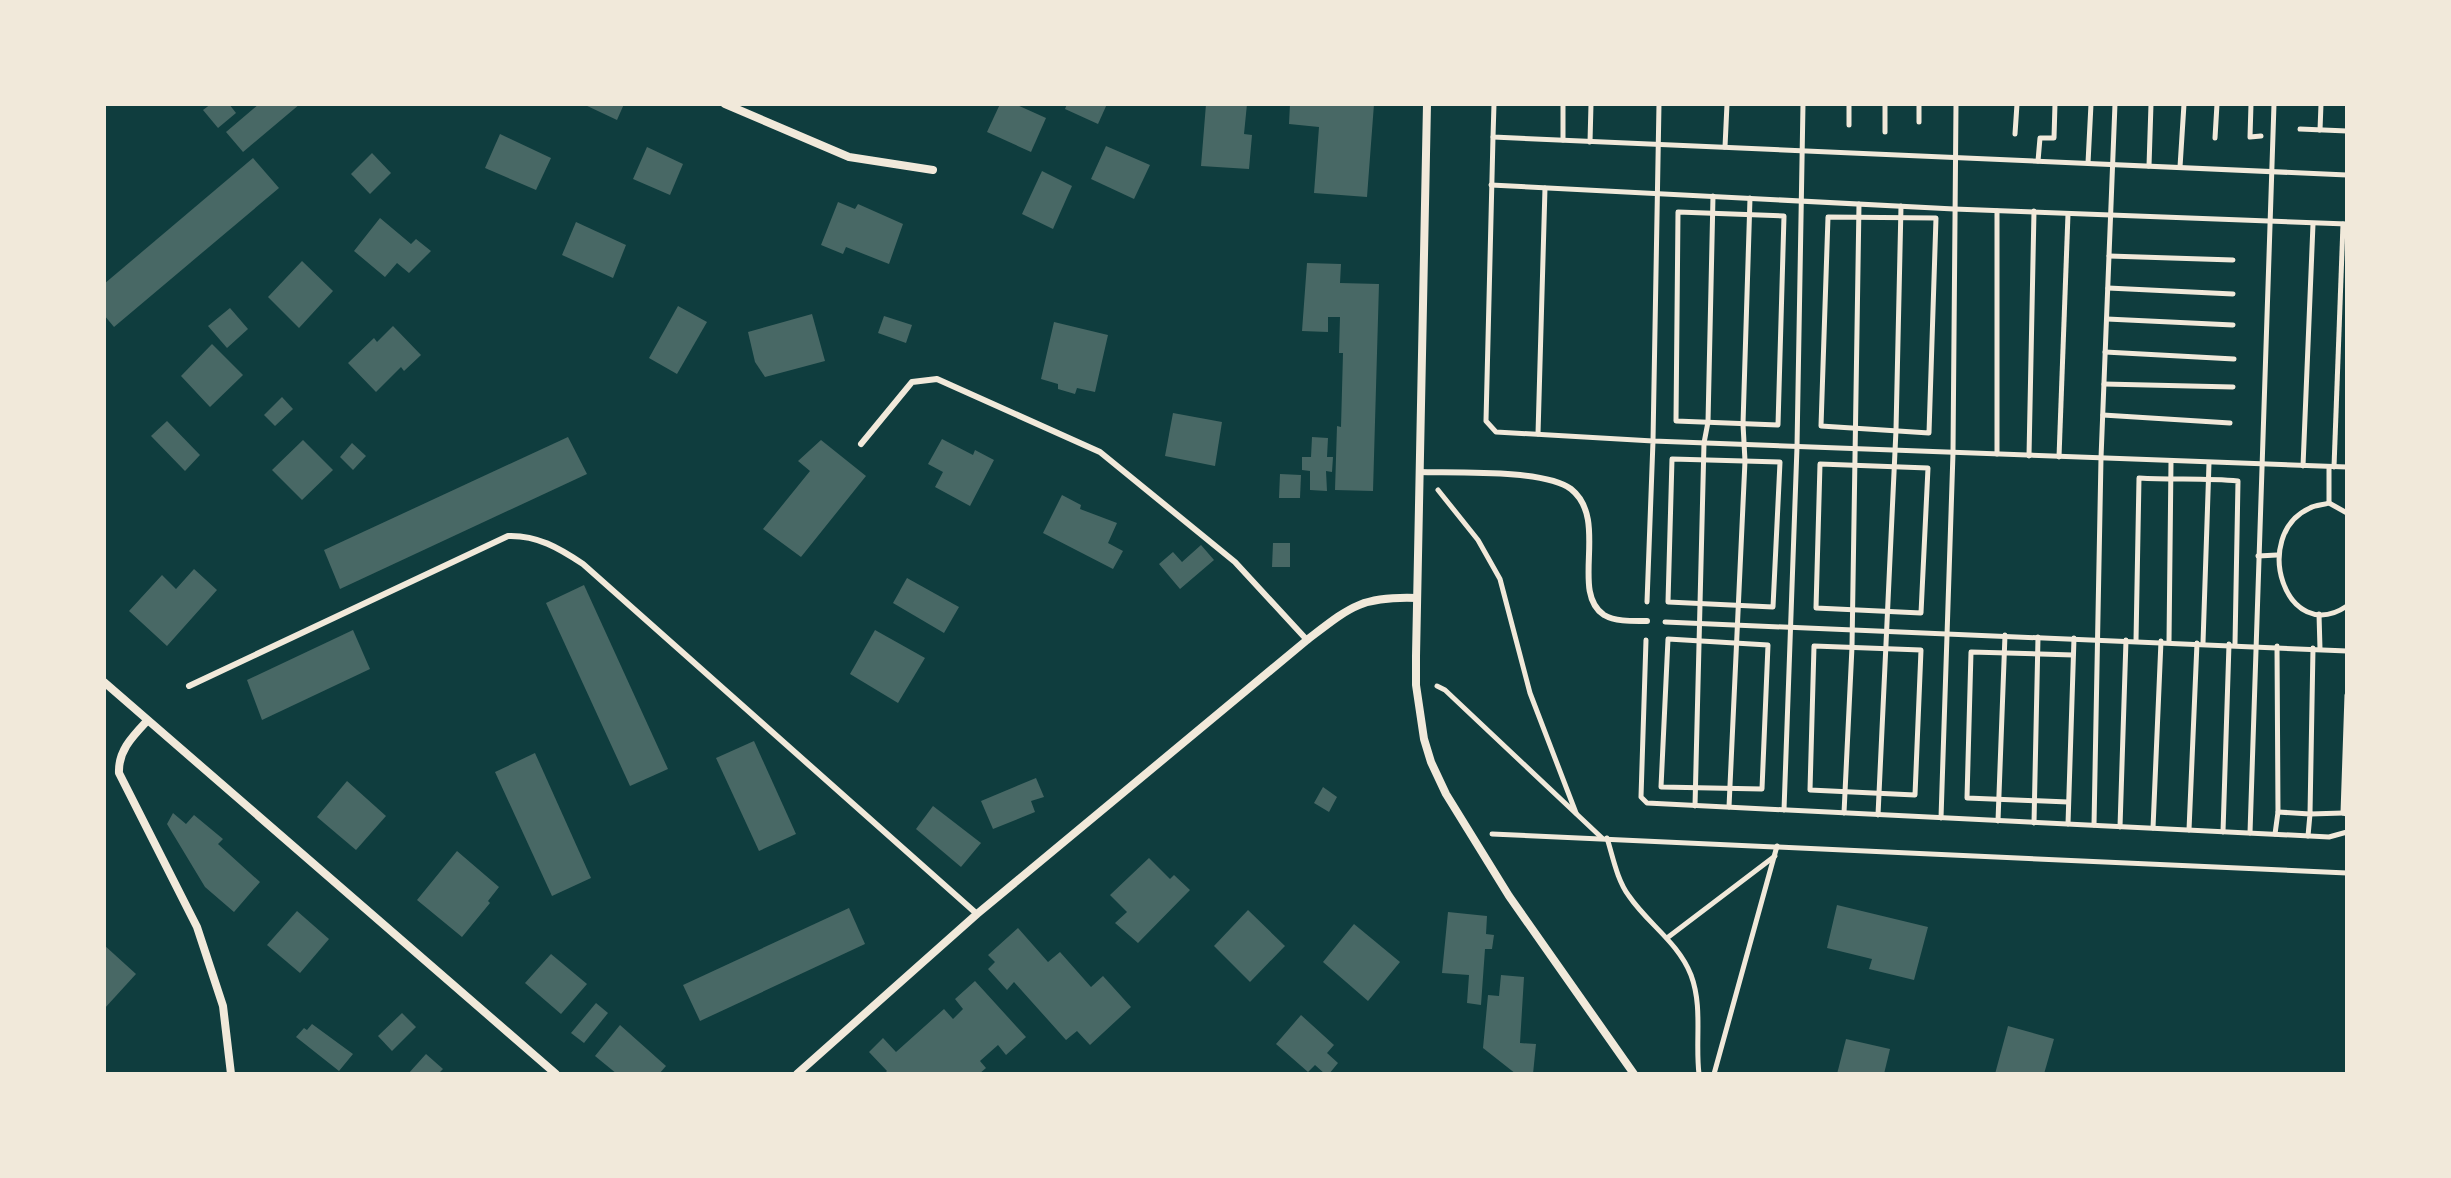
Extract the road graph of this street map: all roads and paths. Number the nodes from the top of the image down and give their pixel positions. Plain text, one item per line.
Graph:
1 (725, 104) edge
2 (1427, 104) edge
3 (1494, 104) edge
4 (1563, 104) edge
5 (1591, 104) edge
6 (1659, 104) edge
7 (1727, 104) edge
8 (1803, 104) edge
9 (1849, 104) edge
10 (1885, 104) edge
11 (1919, 104) edge
12 (1956, 104) edge
13 (2017, 104) edge
14 (2055, 104) edge
15 (2091, 104) edge
16 (2115, 104) edge
17 (2151, 104) edge
18 (2184, 104) edge
19 (2217, 104) edge
20 (2251, 104) edge
21 (2274, 104) edge
22 (2321, 104) edge
23 (1919, 122) dead end
24 (1849, 125) dead end
25 (2300, 129) dead end
26 (2320, 130) junction
27 (2347, 131) edge
28 (1885, 132) dead end
29 (2015, 134) dead end
30 (2261, 136) dead end
31 (1493, 137) junction
32 (2215, 138) dead end
33 (1563, 140) junction
34 (1590, 142) junction
35 (1658, 145) junction
36 (1725, 147) junction
37 (1802, 151) junction
38 (1955, 157) junction
39 (2038, 161) junction
40 (2088, 163) junction
41 (2112, 164) junction
42 (2149, 166) junction
43 (2180, 167) junction
44 (933, 170) dead end
45 (2272, 171) junction
46 (2347, 175) edge
47 (1491, 185) junction
48 (1545, 188) junction
49 (1655, 193) junction
50 (1713, 196) junction
51 (1750, 198) junction
52 (1801, 201) junction
53 (1859, 204) junction
54 (1901, 206) junction
55 (1954, 209) junction
56 (1997, 211) junction
57 (2034, 211) junction
58 (1713, 213) junction
59 (2068, 214) junction
60 (1749, 215) junction
61 (2111, 216) junction
62 (1859, 218) junction
63 (1902, 218) junction
64 (2270, 223) junction
65 (2313, 224) junction
66 (2345, 224) edge
67 (2109, 256) junction
68 (2233, 260) dead end
69 (2108, 288) junction
70 (2233, 294) dead end
71 (2106, 319) junction
72 (2233, 325) dead end
73 (2105, 352) junction
74 (2234, 359) dead end
75 (2104, 384) junction
76 (2233, 387) dead end
77 (2103, 415) junction
78 (1708, 422) junction
79 (2230, 423) dead end
80 (1743, 424) junction
81 (1855, 428) junction
82 (1896, 430) junction
83 (1538, 434) junction
84 (1653, 441) junction
85 (1704, 443) junction
86 (861, 444) dead end
87 (1744, 444) junction
88 (1797, 447) junction
89 (1854, 449) junction
90 (1895, 450) junction
91 (1953, 453) junction
92 (1997, 454) junction
93 (2029, 456) junction
94 (2059, 457) junction
95 (2101, 458) junction
96 (1705, 459) junction
97 (1745, 461) junction
98 (2171, 461) junction
99 (2209, 463) junction
100 (2260, 465) junction
101 (1854, 466) junction
102 (2303, 466) junction
103 (1894, 467) junction
104 (2332, 467) junction
105 (2347, 467) edge
106 (1419, 472) junction
107 (2208, 478) junction
108 (2170, 480) junction
109 (2329, 503) junction
110 (2347, 513) edge
111 (2277, 555) junction
112 (2258, 556) junction
113 (1417, 598) junction
114 (1700, 605) junction
115 (1739, 606) junction
116 (2347, 606) edge
117 (1853, 610) junction
118 (1887, 612) junction
119 (2319, 614) junction
120 (1647, 621) junction
121 (1698, 623) junction
122 (1737, 625) junction
123 (1791, 627) junction
124 (1852, 629) junction
125 (1888, 630) junction
126 (1945, 633) junction
127 (2005, 635) junction
128 (2038, 637) junction
129 (2074, 638) junction
130 (2098, 639) junction
131 (1307, 640) junction
132 (1699, 640) junction
133 (2126, 640) junction
134 (2136, 641) junction
135 (2161, 641) junction
136 (2169, 642) junction
137 (1736, 643) junction
138 (2200, 643) junction
139 (2232, 644) junction
140 (2255, 645) junction
141 (2277, 646) junction
142 (1852, 647) junction
143 (1886, 648) junction
144 (2313, 648) junction
145 (2320, 649) junction
146 (2347, 651) edge
147 (2004, 653) junction
148 (2037, 654) junction
149 (2073, 655) junction
150 (104, 682) edge
151 (1416, 685) junction
152 (189, 686) dead end
153 (2347, 695) edge
154 (147, 721) junction
155 (1695, 787) junction
156 (1731, 788) junction
157 (1846, 792) junction
158 (1881, 793) junction
159 (1999, 800) junction
160 (2034, 800) junction
161 (2068, 802) junction
162 (1695, 806) junction
163 (1729, 807) junction
164 (1784, 810) junction
165 (2278, 812) junction
166 (1576, 813) junction
167 (1844, 813) junction
168 (2310, 814) junction
169 (2345, 814) edge
170 (1878, 815) junction
171 (1941, 818) junction
172 (1998, 821) junction
173 (2034, 823) junction
174 (2068, 824) junction
175 (2094, 825) junction
176 (2120, 827) junction
177 (2153, 828) junction
178 (2189, 830) junction
179 (2223, 832) junction
180 (2347, 832) edge
181 (2250, 833) junction
182 (2275, 834) junction
183 (2308, 836) junction
184 (1605, 838) junction
185 (1473, 842) junction
186 (1777, 846) junction
187 (1775, 856) junction
188 (2347, 873) edge
189 (977, 914) junction
190 (1667, 938) junction
191 (231, 1074) edge
192 (556, 1074) edge
193 (797, 1074) edge
194 (1634, 1074) edge
195 (1699, 1074) edge
196 (1714, 1074) edge

1 - 44 street
2 - 106 street
3 - 31 path
4 - 33 path
5 - 34 path
6 - 35 path
7 - 36 path
8 - 37 path
9 - 24 path
10 - 28 path
11 - 23 path
12 - 38 path
13 - 29 path
14 - 39 path
15 - 40 path
16 - 41 path
17 - 42 path
18 - 43 path
19 - 32 path
20 - 30 path
21 - 45 path
22 - 26 path
25 - 26 path
26 - 27 path
31 - 33 path
31 - 47 path
33 - 34 path
34 - 35 path
35 - 36 path
35 - 49 path
36 - 37 path
37 - 38 path
37 - 52 path
38 - 39 path
38 - 55 path
39 - 40 path
40 - 41 path
41 - 42 path
41 - 61 path
42 - 43 path
43 - 45 path
45 - 46 path
45 - 64 path
47 - 48 path
47 - 83 path
48 - 49 path
48 - 83 path
49 - 50 path
49 - 84 path
50 - 51 path
50 - 58 path
51 - 52 path
51 - 60 path
52 - 53 path
52 - 88 path
53 - 54 path
53 - 62 path
54 - 55 path
54 - 63 path
55 - 56 path
55 - 91 path
56 - 57 path
56 - 92 path
57 - 59 path
57 - 93 path
58 - 60 path
58 - 78 path
58 - 78 path
59 - 61 path
59 - 94 path
60 - 80 path
60 - 80 path
61 - 64 path
61 - 67 path
62 - 63 path
62 - 81 path
62 - 81 path
63 - 82 path
63 - 82 path
64 - 65 path
64 - 100 path
65 - 66 path
65 - 102 path
66 - 104 path
67 - 68 path
67 - 69 path
69 - 70 path
69 - 71 path
71 - 72 path
71 - 73 path
73 - 74 path
73 - 75 path
75 - 76 path
75 - 77 path
77 - 79 path
77 - 95 path
78 - 80 path
78 - 85 path
80 - 87 path
81 - 82 path
81 - 89 path
82 - 90 path
83 - 84 path
84 - 85 path
84 - 120 path
85 - 87 path
85 - 96 path
86 - 131 lane
87 - 88 path
87 - 97 path
88 - 89 path
88 - 123 path
89 - 90 path
89 - 101 path
90 - 91 path
90 - 103 path
91 - 92 path
91 - 126 path
92 - 93 path
93 - 94 path
94 - 95 path
95 - 98 path
95 - 130 path
96 - 97 path
96 - 114 path
96 - 114 path
97 - 115 path
97 - 115 path
98 - 99 path
98 - 108 path
99 - 100 path
99 - 107 path
100 - 102 path
100 - 112 path
101 - 103 path
101 - 117 path
101 - 117 path
102 - 104 path
103 - 118 path
103 - 118 path
104 - 105 path
104 - 109 path
106 - 113 street
106 - 120 lane
106 - 166 path
107 - 108 path
107 - 138 path
107 - 139 path
108 - 134 path
108 - 136 path
109 - 110 path
109 - 111 path
111 - 112 path
111 - 119 path
112 - 140 path
113 - 131 street
113 - 151 street
114 - 115 path
114 - 121 path
115 - 122 path
116 - 119 path
117 - 118 path
117 - 124 path
118 - 125 path
119 - 145 path
120 - 121 path
120 - 162 path
121 - 122 path
121 - 132 path
122 - 123 path
122 - 137 path
123 - 124 path
123 - 164 path
124 - 125 path
124 - 142 path
125 - 126 path
125 - 143 path
126 - 127 path
126 - 171 path
127 - 128 path
127 - 147 path
128 - 129 path
128 - 148 path
129 - 130 path
129 - 149 path
130 - 133 path
130 - 175 path
131 - 189 street
132 - 137 path
132 - 155 path
132 - 155 path
133 - 134 path
133 - 176 path
134 - 135 path
135 - 136 path
135 - 177 path
136 - 138 path
137 - 156 path
137 - 156 path
138 - 139 path
138 - 178 path
139 - 140 path
139 - 179 path
140 - 141 path
140 - 181 path
141 - 144 path
141 - 165 path
142 - 143 path
142 - 157 path
142 - 157 path
143 - 158 path
143 - 158 path
144 - 145 path
144 - 168 path
145 - 146 path
147 - 148 path
147 - 159 path
147 - 159 path
148 - 149 path
148 - 160 path
149 - 161 path
150 - 154 street
151 - 166 path
151 - 185 street
152 - 189 lane
153 - 169 path
154 - 191 street
154 - 192 street
155 - 156 path
155 - 162 path
156 - 163 path
157 - 158 path
157 - 167 path
158 - 170 path
159 - 160 path
159 - 172 path
160 - 161 path
160 - 173 path
161 - 174 path
162 - 163 path
163 - 164 path
164 - 167 path
165 - 168 path
165 - 182 path
166 - 184 path
167 - 170 path
168 - 169 path
168 - 183 path
170 - 171 path
171 - 172 path
172 - 173 path
173 - 174 path
174 - 175 path
175 - 176 path
176 - 177 path
177 - 178 path
178 - 179 path
179 - 181 path
180 - 183 path
181 - 182 path
182 - 183 path
184 - 185 path
184 - 186 path
184 - 190 path
185 - 194 street
186 - 187 path
186 - 188 path
187 - 190 path
187 - 196 path
189 - 193 street
190 - 195 path

